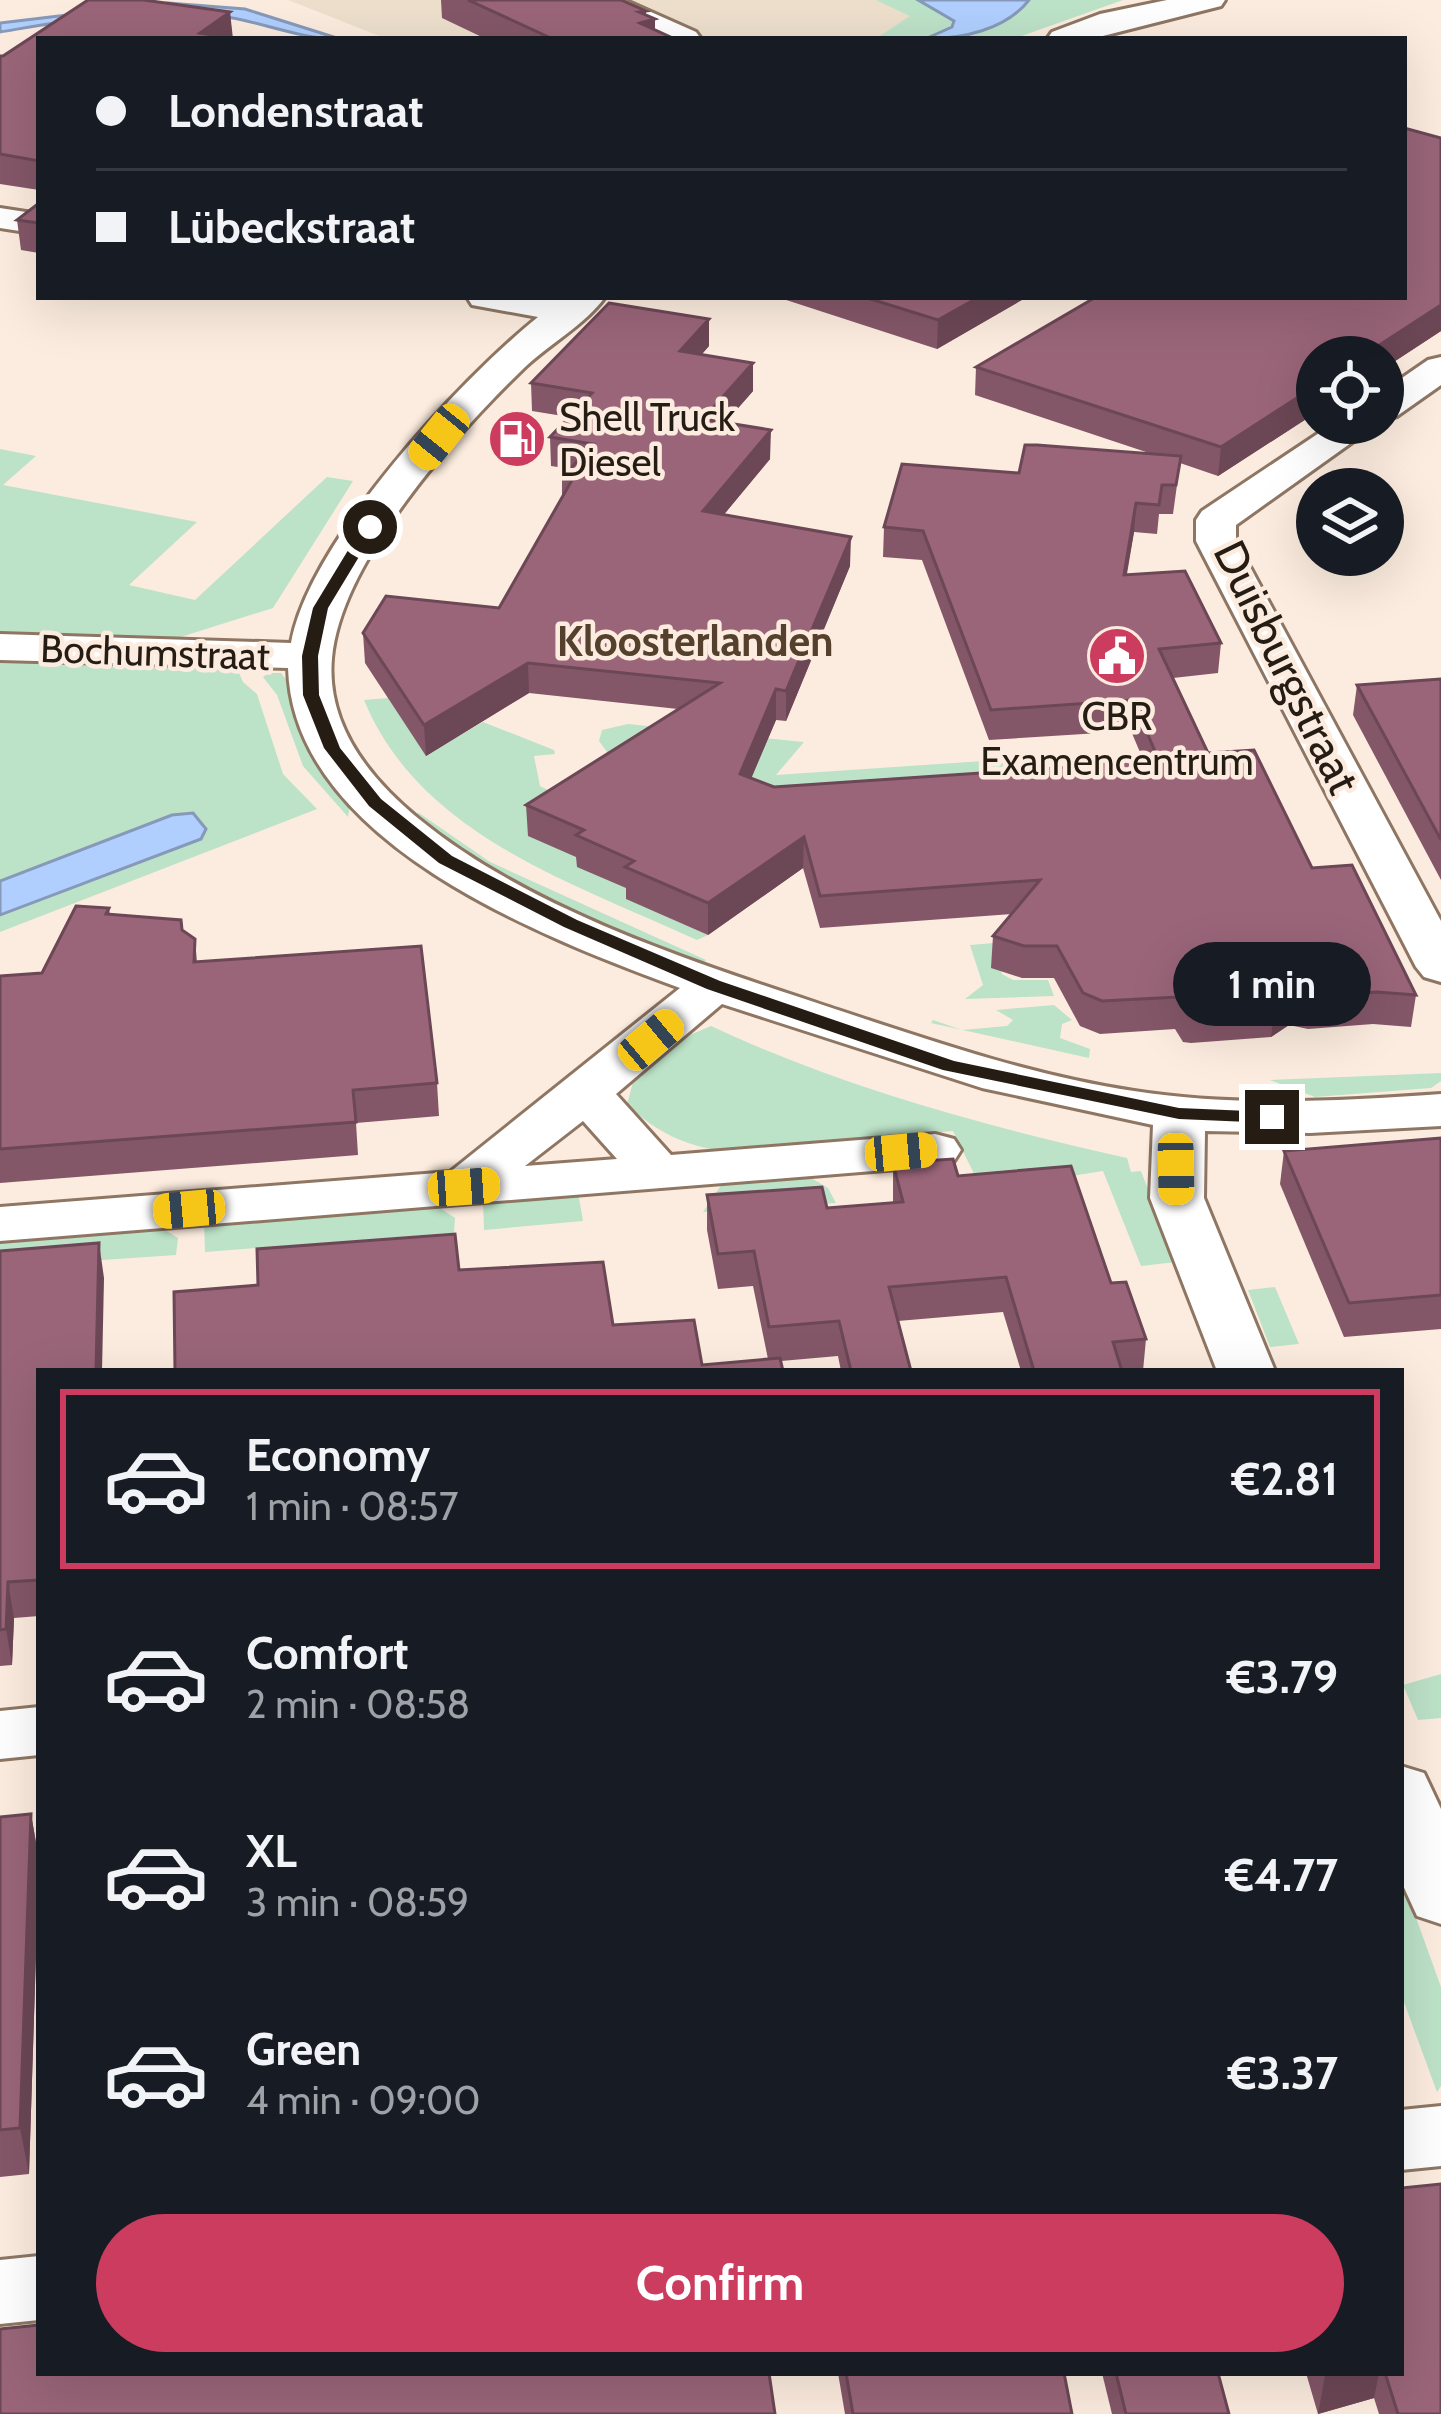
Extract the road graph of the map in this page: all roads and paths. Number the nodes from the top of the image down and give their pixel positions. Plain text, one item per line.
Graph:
1 (599, 0) edge
2 (1210, 0) edge
3 (1173, 3) edge
4 (678, 36) edge
5 (1071, 36) edge
6 (0, 218) edge
7 (36, 224) edge
8 (524, 300) edge
9 (577, 304) edge
10 (1441, 368) edge
11 (1404, 394) edge
12 (1329, 444) edge
13 (0, 647) edge
14 (310, 656) junction
15 (1441, 967) edge
16 (713, 985) junction
17 (586, 1093) junction
18 (1441, 1110) edge
19 (1179, 1113) junction
20 (935, 1150) dead end
21 (657, 1171) junction
22 (464, 1187) junction
23 (0, 1224) edge
24 (1245, 1368) edge
25 (36, 1731) edge
26 (0, 1735) edge
27 (1404, 1798) edge
28 (1441, 1898) edge
29 (1441, 2136) edge
30 (1404, 2140) edge
31 (36, 2288) edge
32 (0, 2292) edge

1 - 4 street
2 - 3 street
3 - 5 street
6 - 7 street
8 - 9 street
9 - 14 street
10 - 11 street
12 - 15 street, Duisburgstraat
13 - 14 street, Bochumstraat
14 - 16 street
16 - 17 street
16 - 19 street
17 - 21 street
17 - 22 street
18 - 19 street
19 - 24 street
20 - 21 street
21 - 22 street
22 - 23 street
25 - 26 street
27 - 28 street
29 - 30 street
31 - 32 street

